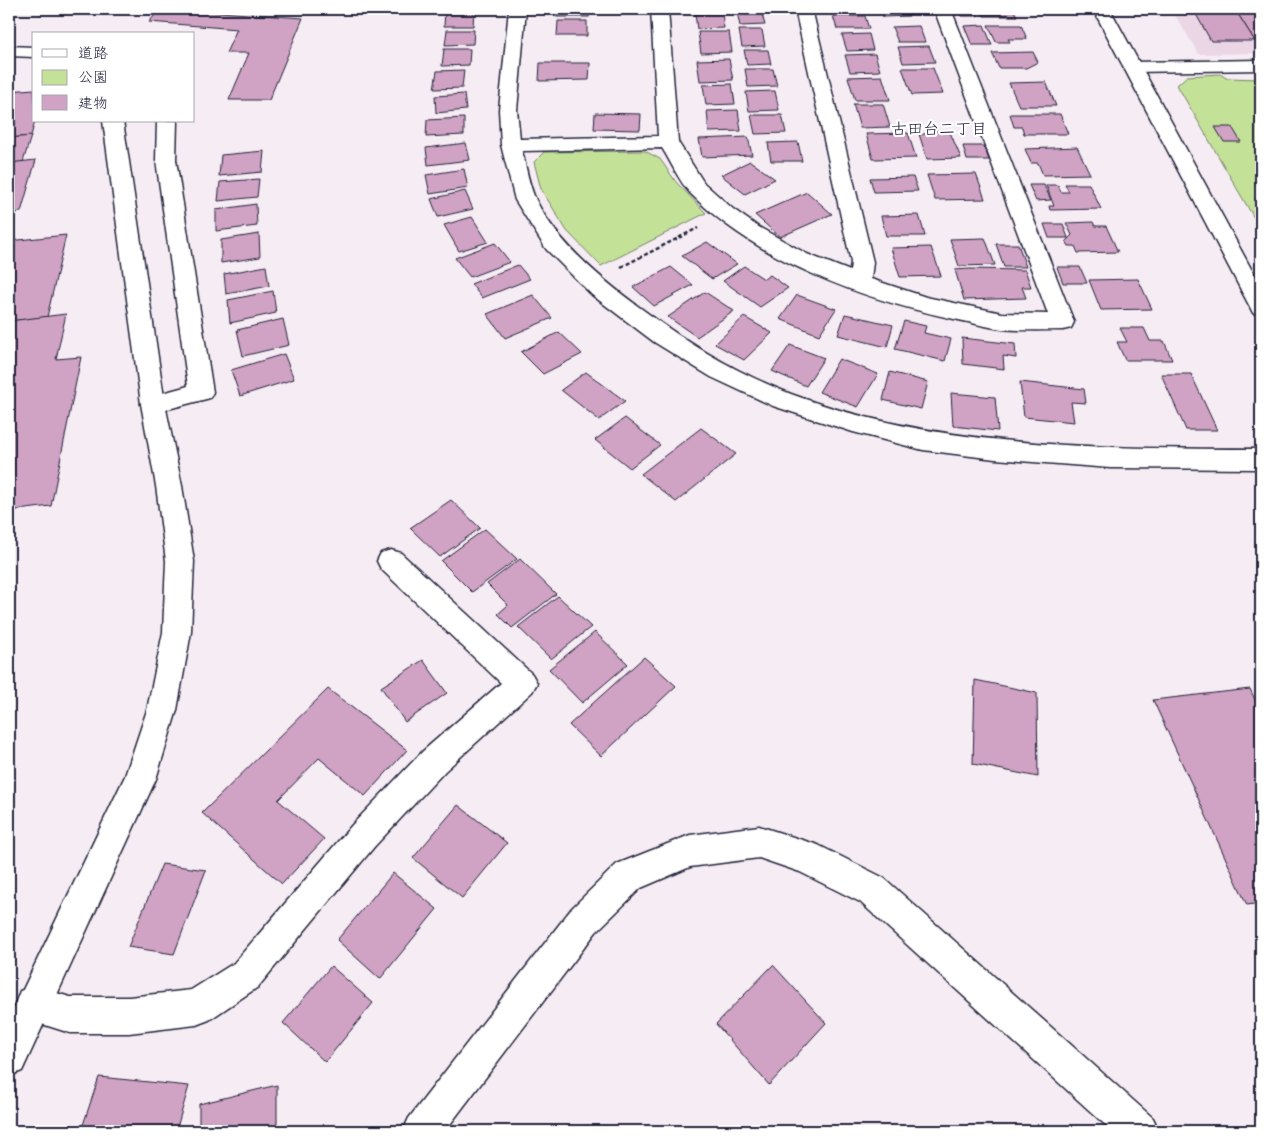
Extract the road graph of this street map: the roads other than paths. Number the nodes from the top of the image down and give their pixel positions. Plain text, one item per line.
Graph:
1 (516, 9) edge
2 (660, 9) edge
3 (804, 9) edge
4 (943, 9) edge
5 (1101, 9) edge
6 (9, 51) edge
7 (32, 52) edge
8 (1261, 65) edge
9 (1132, 67) junction
10 (113, 122) edge
11 (167, 122) edge
12 (668, 142) junction
13 (512, 145) junction
14 (859, 283) junction
15 (1261, 307) edge
16 (153, 404) junction
17 (1261, 459) edge
18 (391, 561) dead end
19 (33, 1004) junction
20 (9, 1058) edge
21 (422, 1131) edge
22 (1140, 1131) edge

1 - 13 street
2 - 12 street
3 - 14 street
4 - 14 street
5 - 9 street
6 - 7 street
8 - 9 street
9 - 15 street
10 - 16 street
11 - 16 street
12 - 13 street
12 - 14 street
13 - 17 street
16 - 19 street
18 - 19 street
19 - 20 street
21 - 22 street

